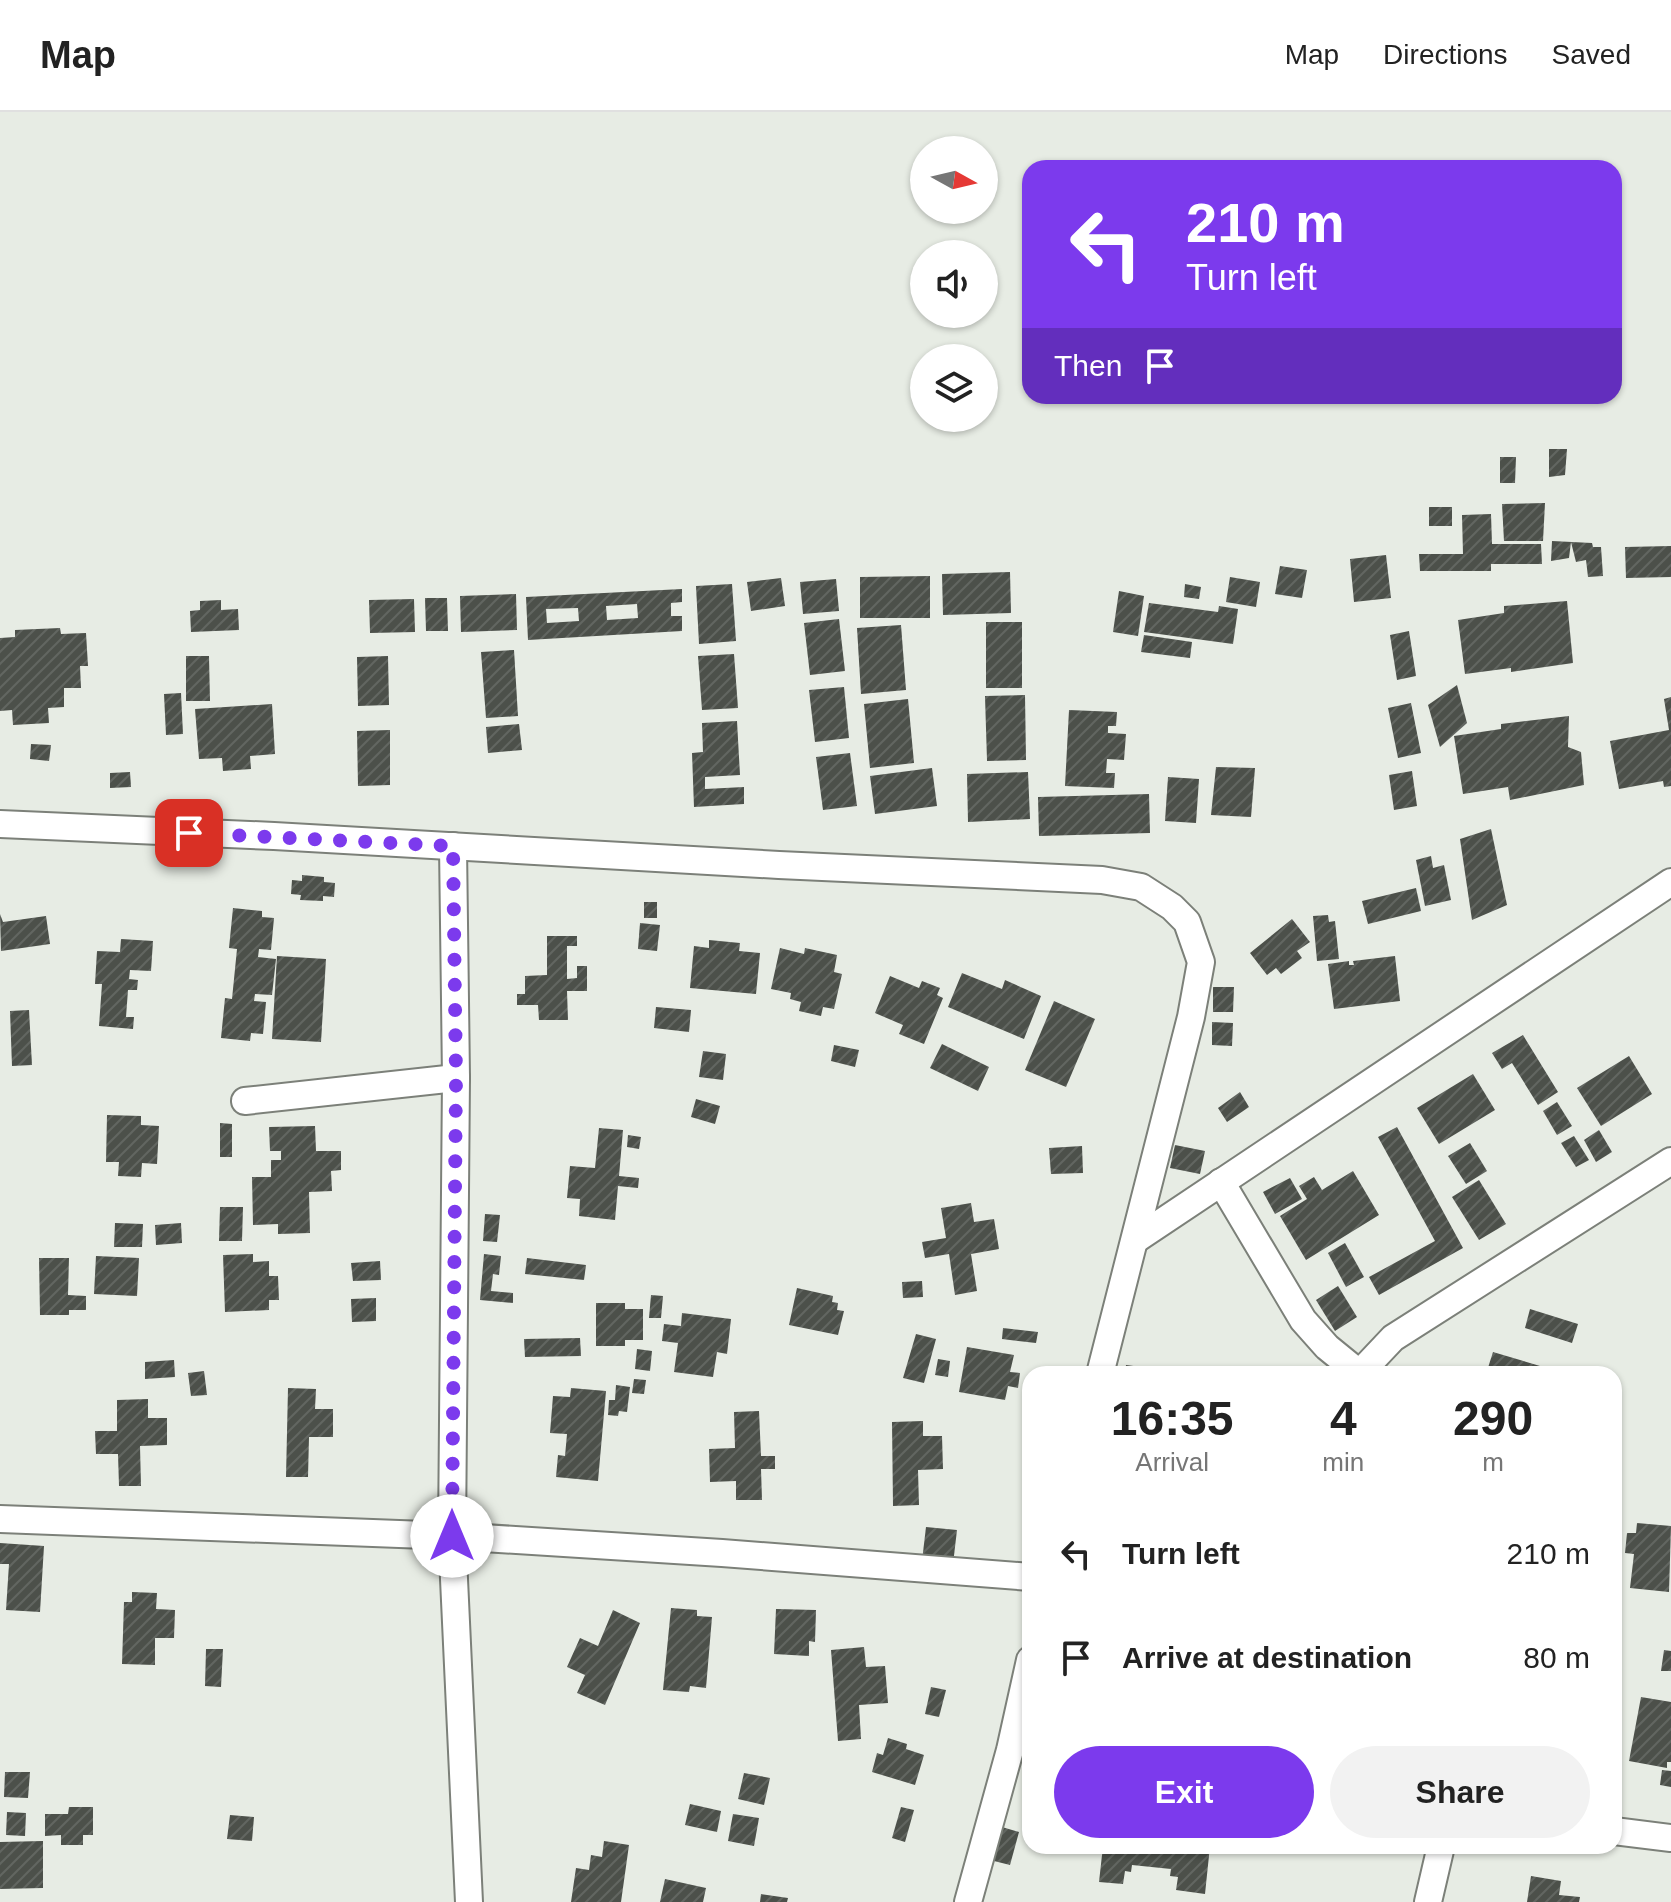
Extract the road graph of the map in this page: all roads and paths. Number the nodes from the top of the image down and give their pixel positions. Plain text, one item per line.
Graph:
1 (0, 824) edge
2 (453, 846) junction
3 (1671, 882) edge
4 (456, 1078) junction
5 (245, 1101) dead end
6 (1671, 1161) edge
7 (1221, 1182) junction
8 (1135, 1240) junction
9 (1102, 1366) edge
10 (1350, 1366) edge
11 (1365, 1366) edge
12 (0, 1519) edge
13 (452, 1536) junction
14 (1022, 1576) edge
15 (1020, 1752) edge
16 (1622, 1832) edge
17 (1671, 1838) edge
18 (1439, 1854) edge
19 (469, 1902) edge
20 (968, 1902) edge
21 (1428, 1902) edge

1 - 2 street
2 - 4 street
2 - 8 street
3 - 7 street
4 - 5 street
4 - 13 street
6 - 11 street
7 - 8 street
7 - 10 street
8 - 9 street
12 - 13 street
13 - 14 street
13 - 19 street
15 - 20 street
16 - 17 street
18 - 21 street

